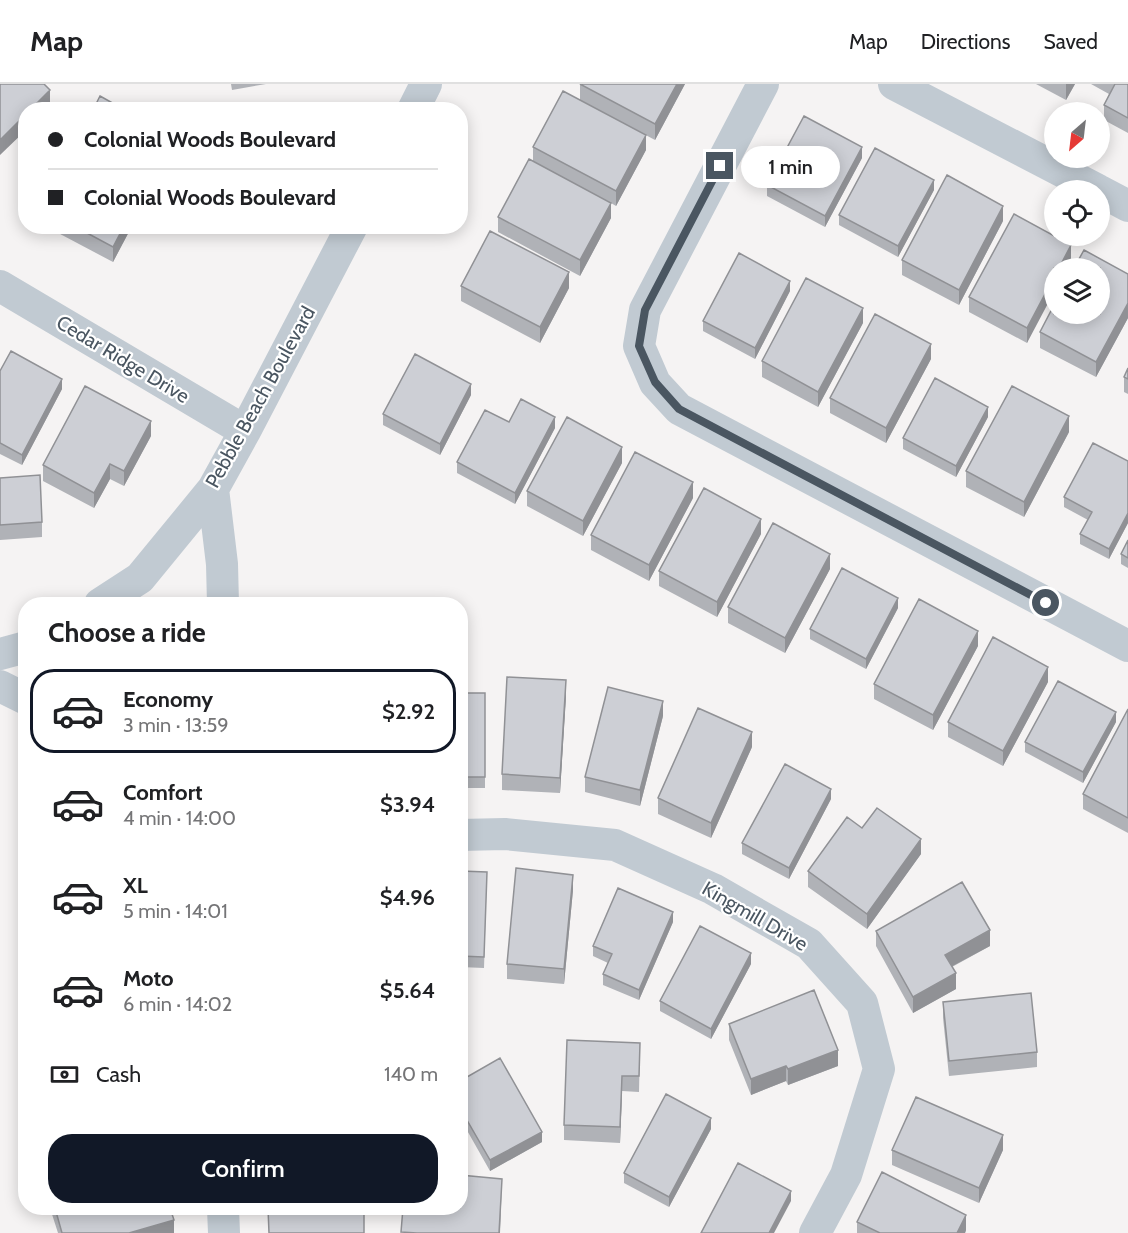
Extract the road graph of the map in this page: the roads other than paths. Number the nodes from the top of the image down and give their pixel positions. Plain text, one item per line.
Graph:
1 (426, 84) edge
2 (763, 84) edge
3 (894, 84) edge
4 (417, 102) edge
5 (1078, 180) edge
6 (1110, 197) edge
7 (1128, 206) edge
8 (348, 234) edge
9 (0, 286) edge
10 (245, 431) junction
11 (213, 489) junction
12 (111, 597) edge
13 (223, 597) edge
14 (1128, 646) edge
15 (18, 649) edge
16 (0, 654) edge
17 (0, 686) edge
18 (18, 695) edge
19 (468, 835) edge
20 (223, 1215) edge
21 (224, 1233) edge
22 (814, 1233) edge

1 - 4 street
2 - 14 street
3 - 5 street
6 - 7 street
8 - 10 street, Pebble Beach Boulevard
9 - 10 street, Cedar Ridge Drive
10 - 11 street, Pebble Beach Boulevard
11 - 12 street, Pebble Beach Boulevard
11 - 13 street
15 - 16 street
17 - 18 street
19 - 22 street, Kingmill Drive
20 - 21 street

